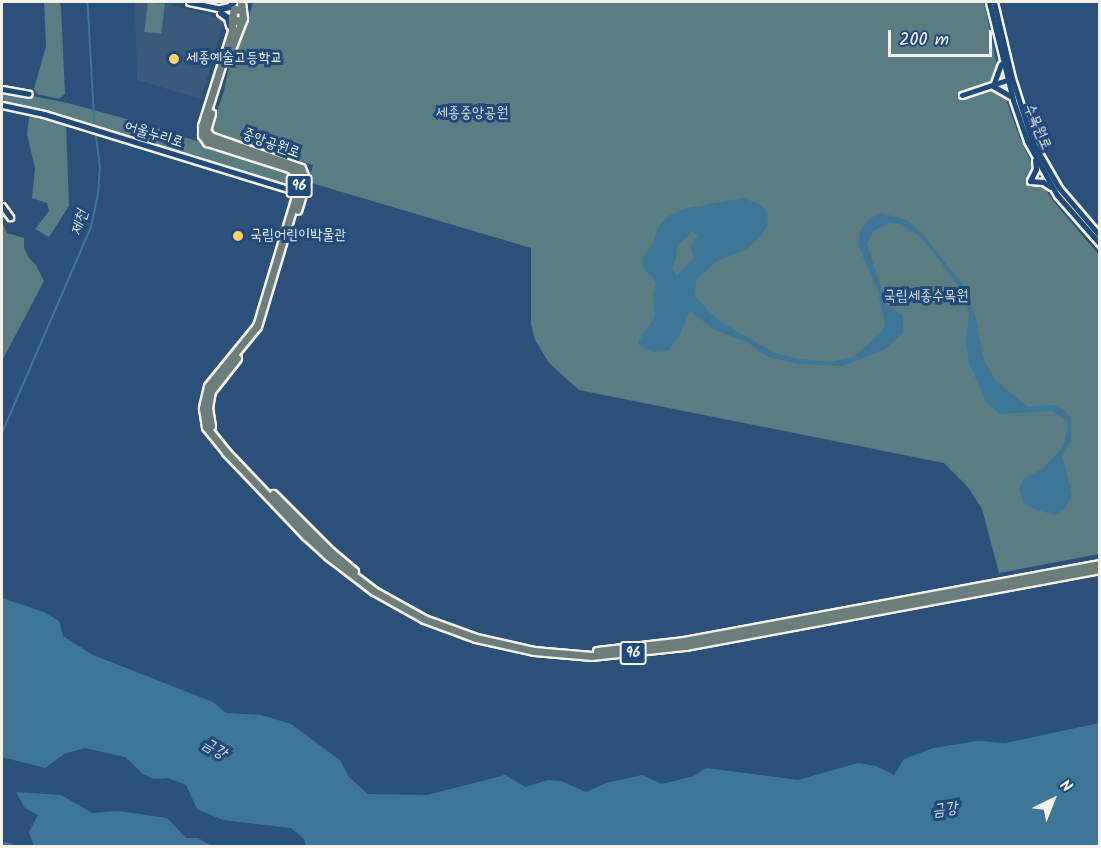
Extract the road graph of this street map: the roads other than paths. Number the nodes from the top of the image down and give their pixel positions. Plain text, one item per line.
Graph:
1 (189, 2) edge
2 (242, 2) edge
3 (989, 2) edge
4 (994, 2) edge
5 (219, 10) junction
6 (236, 12) edge
7 (231, 33) junction
8 (1001, 57) junction
9 (1010, 79) junction
10 (993, 86) junction
11 (2, 89) edge
12 (29, 94) dead end
13 (962, 95) dead end
14 (1013, 100) junction
15 (2, 105) edge
16 (1034, 154) junction
17 (1054, 190) junction
18 (297, 192) junction
19 (2, 206) edge
20 (10, 217) dead end
21 (1100, 236) edge
22 (1100, 244) edge
23 (206, 400) junction
24 (228, 451) junction
25 (1100, 564) edge
26 (1100, 569) edge

1 - 5 street
2 - 6 main road, 중앙공원로 / 96
3 - 8 street, 수목원로
4 - 9 street, 수목원로
5 - 6 main road
5 - 6 main road
5 - 7 main road
6 - 7 main road, 중앙공원로 / 96
6 - 23 main road, 중앙공원로 / 96
7 - 18 main road, 중앙공원로 / 96
8 - 9 street, 수목원로
8 - 10 street
9 - 10 street
9 - 14 street, 수목원로
9 - 21 street, 수목원로
10 - 13 street
10 - 14 street
11 - 12 street
14 - 16 street, 수목원로
15 - 18 street, 어울누리로
16 - 17 street, 수목원로
16 - 17 street
17 - 22 street, 수목원로
18 - 23 main road, 96
19 - 20 street
23 - 24 main road, 96
24 - 25 main road, 96
24 - 26 main road, 96

